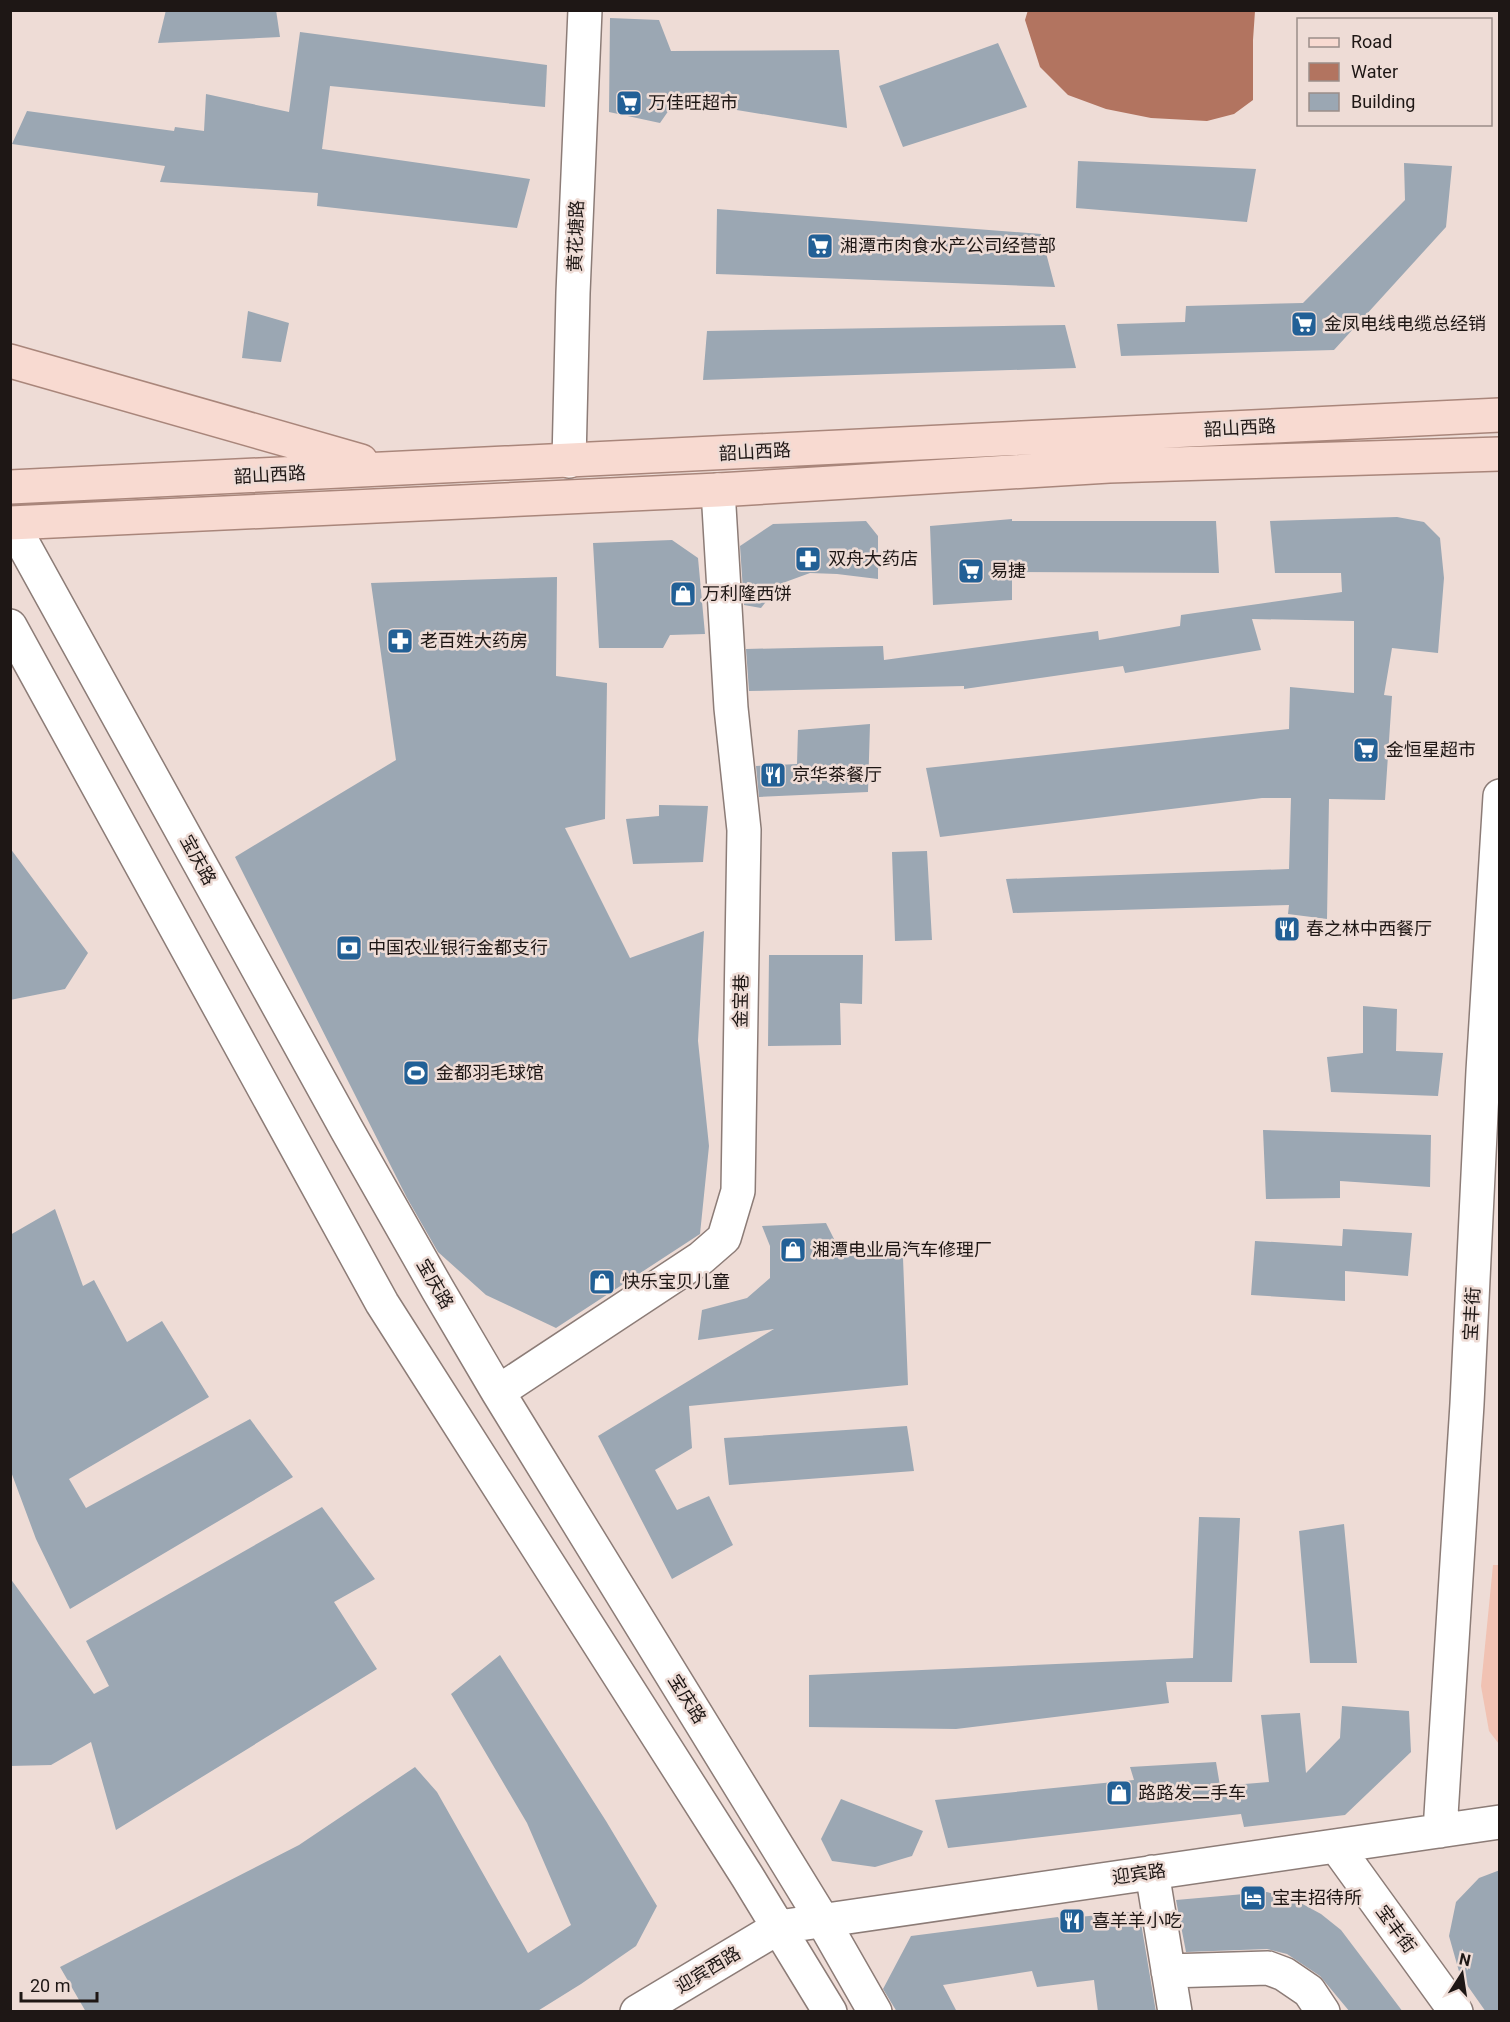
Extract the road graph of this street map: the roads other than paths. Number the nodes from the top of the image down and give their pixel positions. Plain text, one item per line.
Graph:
1 (585, 10) edge
2 (10, 361) edge
3 (1500, 415) edge
4 (1500, 454) edge
5 (569, 461) junction
6 (389, 469) junction
7 (10, 487) edge
8 (718, 490) junction
9 (14, 526) edge
10 (10, 626) edge
11 (1500, 796) edge
12 (1496, 909) edge
13 (498, 1392) junction
14 (1500, 1822) edge
15 (1440, 1831) junction
16 (1336, 1846) junction
17 (1152, 1872) junction
18 (823, 1921) junction
19 (779, 1928) junction
20 (1168, 1971) junction
21 (637, 2012) edge
22 (830, 2012) edge
23 (875, 2012) edge
24 (1175, 2012) edge
25 (1323, 2012) edge
26 (1456, 2012) edge

1 - 5 street, 黄花塘路
2 - 6 main road
3 - 5 main road, 韶山西路
4 - 8 main road, 韶山西路
5 - 6 main road, 韶山西路
6 - 7 main road, 韶山西路
8 - 9 main road, 韶山西路
8 - 13 street, 金宝巷
9 - 13 street, 宝庆路
10 - 19 street
11 - 12 street, 宝丰街
12 - 15 street, 宝丰街
13 - 18 street, 宝庆路
14 - 15 street, 迎宾路
15 - 16 street, 迎宾路
16 - 17 street, 迎宾路
16 - 26 street, 宝丰街
17 - 18 street, 迎宾路
17 - 20 street
18 - 19 street, 迎宾路
18 - 23 street, 宝庆路
19 - 21 street, 迎宾西路
19 - 22 street
20 - 24 street
20 - 25 street

